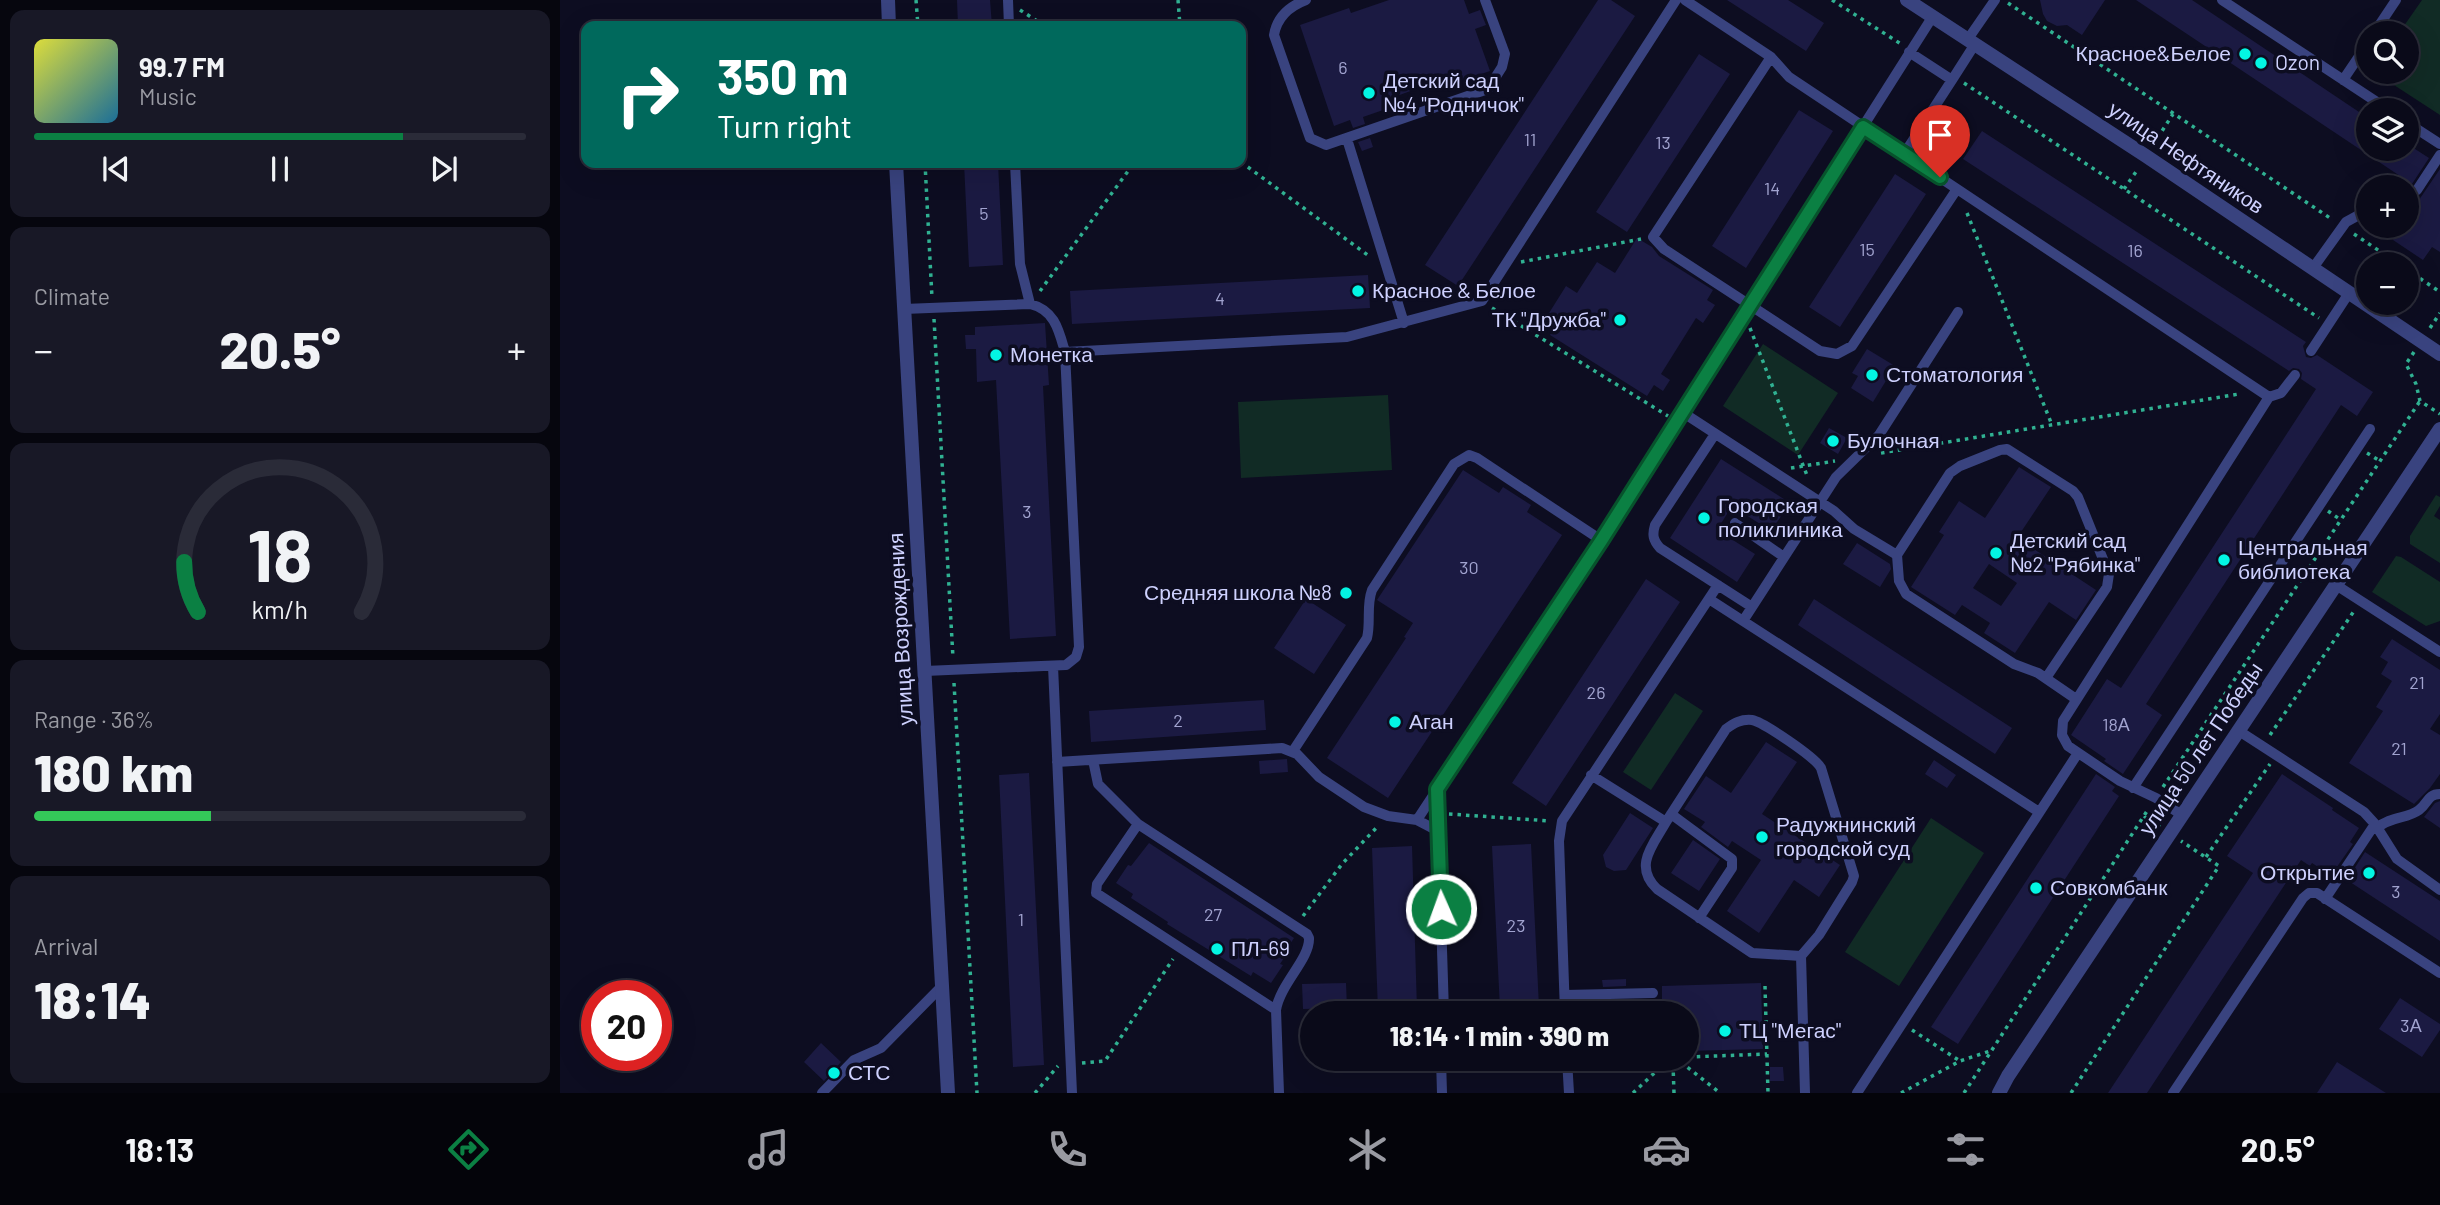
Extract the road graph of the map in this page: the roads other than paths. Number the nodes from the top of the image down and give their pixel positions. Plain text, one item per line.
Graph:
1 (888, 0) edge
2 (1306, 0) edge
3 (1485, 0) edge
4 (1676, 0) edge
5 (1685, 0) edge
6 (1907, 0) edge
7 (1995, 0) edge
8 (2222, 0) edge
9 (2396, 0) edge
10 (1008, 1) edge
11 (1933, 16) junction
12 (889, 21) edge
13 (1009, 21) edge
14 (2382, 21) edge
15 (1972, 41) junction
16 (1910, 51) junction
17 (1770, 57) junction
18 (2356, 61) edge
19 (1953, 78) junction
20 (2343, 80) junction
21 (2371, 98) edge
22 (1863, 127) junction
23 (2419, 130) edge
24 (1347, 139) junction
25 (2440, 144) edge
26 (1904, 154) junction
27 (2440, 155) edge
28 (896, 168) edge
29 (1015, 168) edge
30 (2419, 187) edge
31 (1957, 189) junction
32 (2356, 214) edge
33 (2313, 268) junction
34 (2349, 293) junction
35 (1030, 304) junction
36 (904, 309) junction
37 (1746, 309) junction
38 (1958, 312) dead end
39 (1404, 323) junction
40 (2311, 351) dead end
41 (1065, 352) junction
42 (2440, 354) edge
43 (2295, 375) dead end
44 (2269, 397) junction
45 (1679, 417) junction
46 (2370, 429) dead end
47 (2440, 429) edge
48 (1715, 434) junction
49 (1818, 500) junction
50 (1735, 523) dead end
51 (1601, 541) junction
52 (1897, 555) junction
53 (1784, 556) junction
54 (1718, 585) junction
55 (2336, 585) junction
56 (1709, 599) junction
57 (1752, 607) junction
58 (1743, 621) junction
59 (2440, 652) edge
60 (1053, 666) junction
61 (925, 671) junction
62 (2046, 678) junction
63 (2076, 699) junction
64 (2239, 732) junction
65 (1293, 751) junction
66 (2078, 753) junction
67 (1093, 760) junction
68 (1057, 762) junction
69 (1591, 775) junction
70 (2133, 788) junction
71 (1437, 789) junction
72 (2440, 794) edge
73 (2039, 812) junction
74 (2182, 815) junction
75 (1669, 818) junction
76 (1417, 820) junction
77 (1138, 824) junction
78 (2376, 826) junction
79 (1438, 831) junction
80 (2440, 890) edge
81 (2325, 899) junction
82 (1699, 918) junction
83 (1801, 956) junction
84 (2440, 973) edge
85 (943, 985) junction
86 (1653, 993) dead end
87 (1564, 995) junction
88 (1444, 1001) edge
89 (1564, 1001) edge
90 (1276, 1010) junction
91 (1441, 1071) edge
92 (1568, 1071) edge
93 (822, 1093) edge
94 (948, 1093) edge
95 (1072, 1093) edge
96 (1279, 1093) edge
97 (1441, 1093) edge
98 (1569, 1093) edge
99 (1805, 1093) edge
100 (1857, 1093) edge
101 (1999, 1093) edge
102 (2173, 1093) edge

1 - 12 street
2 - 24 lane
3 - 24 lane
4 - 39 lane
5 - 17 lane
6 - 11 street, улица Нефтяников
7 - 15 lane
8 - 20 lane
9 - 14 lane
10 - 13 lane
11 - 15 street, улица Нефтяников
11 - 16 lane
15 - 19 lane
15 - 33 street, улица Нефтяников
16 - 19 lane
16 - 22 lane
17 - 22 lane
17 - 37 lane
18 - 20 lane
19 - 26 lane
20 - 21 lane
22 - 26 lane
22 - 37 lane
23 - 25 lane
24 - 39 lane
26 - 31 lane
27 - 30 lane
28 - 36 street, улица Возрождения
29 - 35 lane
31 - 37 lane
31 - 44 lane
32 - 33 lane
33 - 34 street, улица Нефтяников
34 - 40 lane
34 - 42 street, улица Нефтяников
35 - 36 lane
35 - 41 lane
36 - 61 street, улица Возрождения
37 - 45 lane
38 - 49 lane
39 - 41 lane
41 - 60 lane
43 - 44 lane
44 - 63 lane
45 - 48 lane
45 - 51 lane
46 - 70 lane
47 - 55 street, улица 50 лет Победы
48 - 49 lane
48 - 54 lane
49 - 52 lane
49 - 53 lane
50 - 53 lane
51 - 65 lane
51 - 71 lane
52 - 62 lane
52 - 62 lane
53 - 57 lane
54 - 56 lane
54 - 57 lane
55 - 59 lane
55 - 64 street, улица 50 лет Победы
56 - 58 lane
56 - 69 lane
57 - 58 lane
58 - 73 lane
60 - 61 lane
60 - 68 lane
61 - 85 street, улица Возрождения
62 - 63 lane
63 - 66 lane
64 - 74 street, улица 50 лет Победы
64 - 78 lane
65 - 67 lane
65 - 76 lane
66 - 70 lane
66 - 73 lane
67 - 68 lane
67 - 77 lane
68 - 95 lane
69 - 75 lane
69 - 87 lane
70 - 74 lane
71 - 76 lane
71 - 79 lane
72 - 78 lane
73 - 100 lane
74 - 101 street, улица 50 лет Победы
75 - 82 lane
75 - 82 lane
75 - 83 lane
76 - 79 lane
77 - 90 lane
77 - 90 lane
78 - 80 lane
78 - 81 lane
79 - 88 lane
81 - 84 lane
81 - 102 lane
82 - 83 lane
83 - 99 lane
85 - 93 lane
85 - 94 street, улица Возрождения
86 - 87 lane
87 - 89 lane
90 - 96 lane
91 - 97 lane
92 - 98 lane

